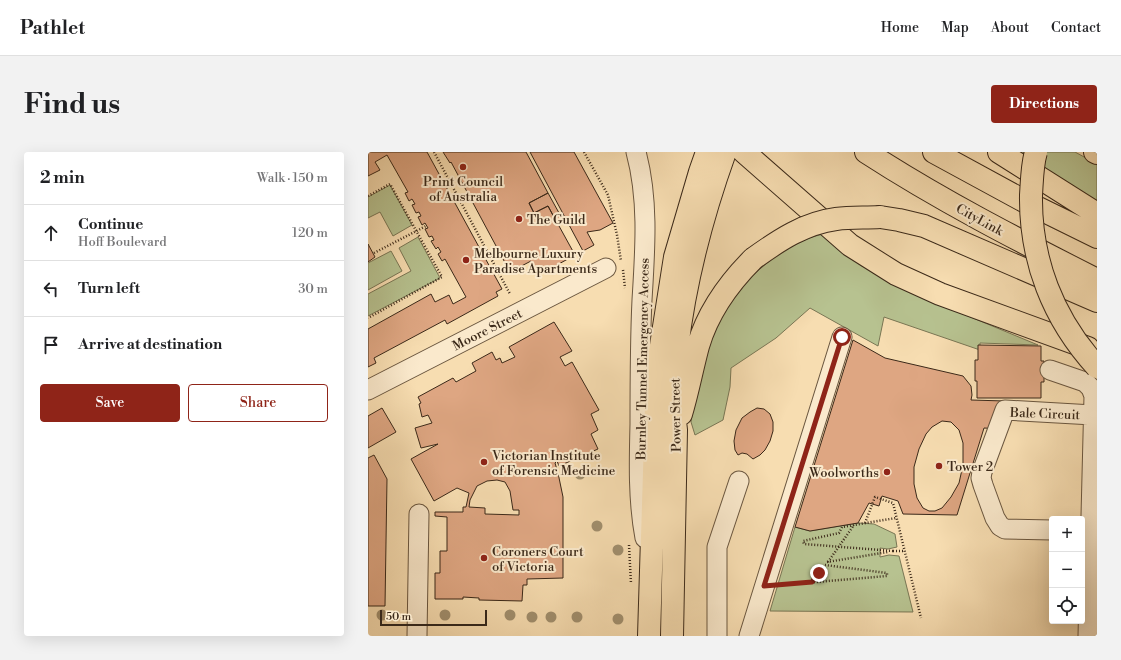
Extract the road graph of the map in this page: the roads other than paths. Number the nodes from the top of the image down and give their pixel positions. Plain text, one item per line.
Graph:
1 (636, 152) edge
2 (707, 152) edge
3 (725, 152) edge
4 (744, 152) edge
5 (866, 152) edge
6 (934, 152) edge
7 (999, 152) edge
8 (1036, 152) edge
9 (707, 176) junction
10 (1097, 214) edge
11 (1097, 237) edge
12 (606, 268) dead end
13 (1097, 280) edge
14 (1097, 301) edge
15 (842, 337) dead end
16 (1097, 352) edge
17 (1097, 367) edge
18 (1050, 370) dead end
19 (368, 390) edge
20 (1093, 415) junction
21 (676, 430) junction
22 (739, 481) dead end
23 (419, 514) dead end
24 (1049, 530) edge
25 (1086, 530) edge
26 (650, 565) junction
27 (416, 636) edge
28 (649, 636) edge
29 (672, 636) edge
30 (717, 636) edge
31 (749, 636) edge
32 (1088, 636) edge

1 - 26 street, Burnley Tunnel Emergency Access
2 - 9 highway, Power Street
3 - 9 highway, Power Street
4 - 16 highway
5 - 13 highway, CityLink
6 - 11 highway
7 - 10 highway
8 - 17 highway, bridge
9 - 21 highway, Power Street
9 - 26 highway, Power Street
12 - 19 street, Moore Street
14 - 21 highway, bridge
15 - 31 street
18 - 20 street
20 - 24 street, Bale Circuit
20 - 25 street
21 - 29 highway, Power Street
22 - 30 street
23 - 27 street
25 - 32 street
26 - 28 highway, Power Street

